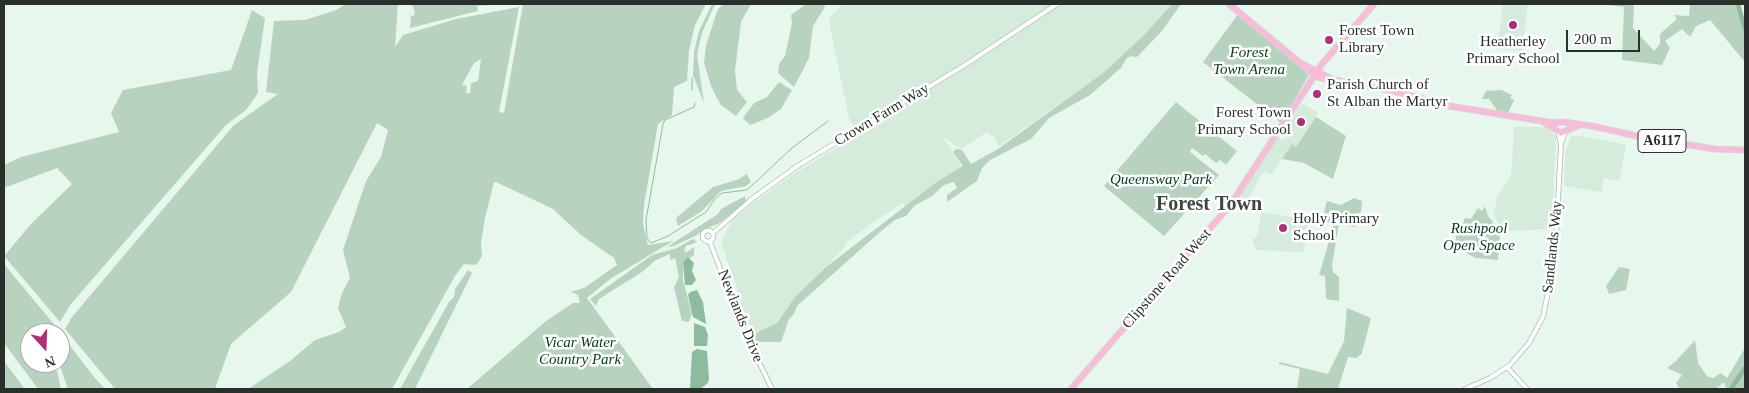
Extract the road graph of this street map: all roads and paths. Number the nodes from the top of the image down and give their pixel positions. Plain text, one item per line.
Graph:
1 (1057, 4) edge
2 (1229, 4) edge
3 (1374, 4) edge
4 (1325, 62) junction
5 (1305, 64) junction
6 (1317, 74) junction
7 (1543, 122) junction
8 (1558, 123) junction
9 (1566, 123) junction
10 (1580, 125) junction
11 (1557, 131) junction
12 (1566, 132) junction
13 (1561, 144) junction
14 (1745, 150) edge
15 (713, 233) junction
16 (710, 242) junction
17 (1507, 367) junction
18 (772, 389) edge
19 (1070, 389) edge
20 (1465, 389) edge
21 (1527, 389) edge

1 - 15 street, Crown Farm Way
2 - 5 main road, A6117
3 - 4 main road, Clipstone Road West
4 - 5 main road
4 - 6 main road, Clipstone Road West
5 - 6 main road, A6117
6 - 7 main road, A6117
6 - 19 main road, Clipstone Road West
7 - 8 main road, A6117
7 - 11 main road, A6117
8 - 9 main road, A6117
8 - 11 main road
9 - 10 main road, A6117
9 - 12 main road
10 - 12 main road
10 - 14 main road, A6117
11 - 12 main road
11 - 13 street
12 - 13 street
13 - 17 street, Sandlands Way
15 - 16 street
15 - 16 street
16 - 18 street, Newlands Drive
17 - 20 street, Sandlands Way
17 - 21 street

